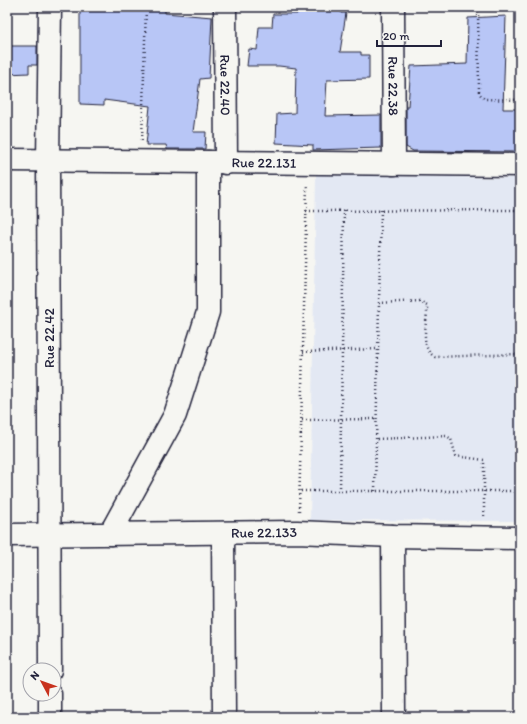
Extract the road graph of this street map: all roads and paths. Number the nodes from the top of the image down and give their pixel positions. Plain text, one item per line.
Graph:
1 (50, 7) edge
2 (146, 7) edge
3 (225, 7) edge
4 (393, 7) edge
5 (478, 7) edge
6 (520, 100) edge
7 (7, 160) edge
8 (48, 161) junction
9 (141, 162) junction
10 (217, 162) junction
11 (308, 163) junction
12 (394, 164) junction
13 (520, 166) edge
14 (344, 210) junction
15 (381, 210) junction
16 (520, 210) edge
17 (306, 211) junction
18 (379, 303) junction
19 (378, 350) junction
20 (342, 351) junction
21 (303, 352) junction
22 (520, 354) edge
23 (377, 419) junction
24 (302, 420) junction
25 (341, 420) junction
26 (376, 439) junction
27 (300, 491) junction
28 (340, 491) junction
29 (375, 491) junction
30 (485, 491) junction
31 (520, 491) edge
32 (297, 532) junction
33 (110, 534) junction
34 (222, 534) junction
35 (7, 535) edge
36 (50, 535) junction
37 (393, 536) junction
38 (483, 536) junction
39 (520, 538) edge
40 (50, 662) edge
41 (50, 702) edge
42 (50, 717) edge
43 (224, 717) edge
44 (394, 717) edge

1 - 8 street, Rue 22.42
2 - 9 path
3 - 10 street, Rue 22.40
4 - 12 street, Rue 22.38
5 - 6 path
7 - 8 street, Rue 22.131
8 - 9 street, Rue 22.131
8 - 36 street, Rue 22.42
9 - 10 street, Rue 22.131
10 - 11 street, Rue 22.131
10 - 33 street, Rue 22.40
11 - 12 street, Rue 22.131
11 - 17 path
12 - 13 street, Rue 22.131
14 - 15 path
14 - 17 path
14 - 20 path
15 - 16 path
15 - 18 path
17 - 21 path
18 - 19 path
18 - 22 path
19 - 20 path
19 - 23 path
20 - 21 path
20 - 25 path
21 - 24 path
23 - 25 path
23 - 26 path
24 - 25 path
24 - 27 path
25 - 28 path
26 - 29 path
26 - 30 path
27 - 28 path
27 - 32 path
28 - 29 path
29 - 30 path
30 - 31 path
30 - 38 path
32 - 34 street, Rue 22.133
32 - 37 street, Rue 22.133
33 - 34 street, Rue 22.133
33 - 36 street, Rue 22.133
34 - 43 street
35 - 36 street, Rue 22.133
36 - 40 street, Rue 22.42
37 - 38 street, Rue 22.133
37 - 44 street
38 - 39 street, Rue 22.133
41 - 42 street

